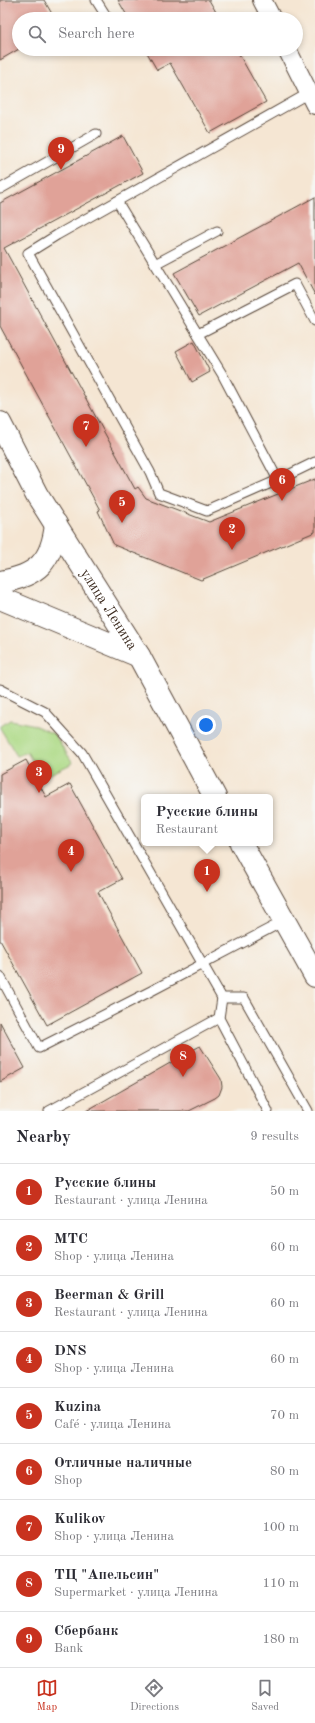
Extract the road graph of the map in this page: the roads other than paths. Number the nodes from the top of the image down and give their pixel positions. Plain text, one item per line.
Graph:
1 (96, 0) edge
2 (262, 0) edge
3 (104, 12) edge
4 (268, 12) edge
5 (290, 56) edge
6 (312, 99) edge
7 (96, 134) dead end
8 (0, 189) edge
9 (117, 201) junction
10 (217, 231) dead end
11 (155, 264) junction
12 (315, 321) edge
13 (198, 334) junction
14 (0, 423) edge
15 (315, 462) edge
16 (278, 480) junction
17 (56, 524) junction
18 (0, 582) edge
19 (0, 598) edge
20 (139, 656) junction
21 (0, 689) edge
22 (213, 794) edge
23 (243, 846) edge
24 (284, 921) junction
25 (203, 964) junction
26 (0, 976) edge
27 (315, 976) edge
28 (222, 998) junction
29 (219, 1018) junction
30 (49, 1111) edge
31 (268, 1111) edge
32 (308, 1111) edge

1 - 3 lane
2 - 4 street
5 - 6 street
6 - 9 lane
7 - 8 lane
9 - 11 lane
9 - 16 lane
10 - 11 lane
11 - 13 lane
12 - 13 lane
13 - 16 lane
14 - 17 main road, улица Ленина
15 - 16 lane
17 - 18 main road
17 - 20 main road, улица Ленина
19 - 20 main road
20 - 22 main road, улица Ленина
21 - 25 lane
23 - 24 main road
24 - 25 lane
24 - 27 main road
25 - 26 lane
25 - 28 lane
28 - 29 lane
28 - 32 lane
29 - 30 lane
29 - 31 lane

